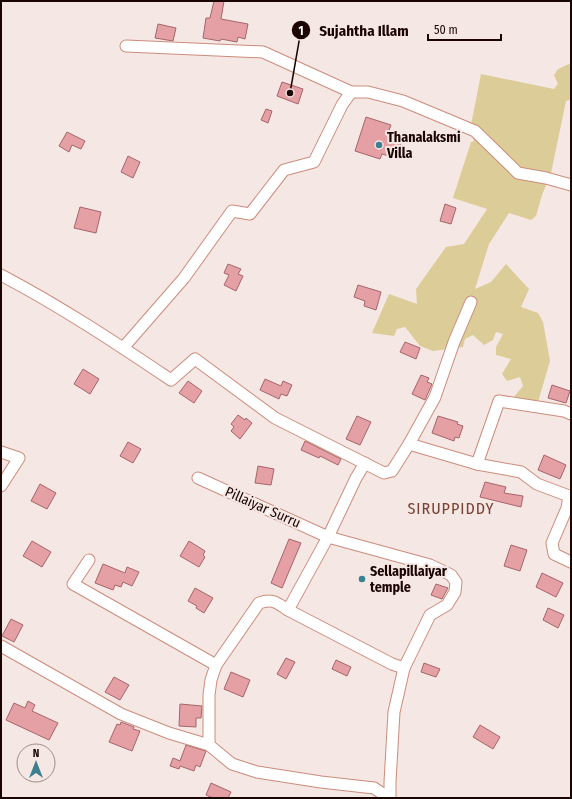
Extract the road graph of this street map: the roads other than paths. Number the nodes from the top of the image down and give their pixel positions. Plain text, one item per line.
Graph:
1 (126, 46) dead end
2 (351, 92) junction
3 (571, 185) edge
4 (1, 275) edge
5 (471, 302) dead end
6 (123, 348) junction
7 (571, 414) edge
8 (409, 444) junction
9 (1, 452) edge
10 (365, 463) junction
11 (477, 464) junction
12 (198, 478) dead end
13 (1, 486) edge
14 (328, 536) junction
15 (89, 560) dead end
16 (571, 562) edge
17 (288, 610) junction
18 (1, 646) edge
19 (216, 665) junction
20 (404, 668) junction
21 (209, 745) junction
22 (389, 798) edge

1 - 2 street
2 - 3 street
2 - 6 street
4 - 6 street
5 - 8 street
6 - 10 street
7 - 11 street
8 - 10 street
8 - 11 street
9 - 13 street
10 - 14 street
11 - 16 street
12 - 14 street, Pillaiyar Surru
14 - 17 street
14 - 20 street, Pillaiyar Surru
15 - 19 street
17 - 19 street
17 - 20 street
18 - 21 street
19 - 21 street
20 - 22 street, Pillaiyar Surru
21 - 22 street

